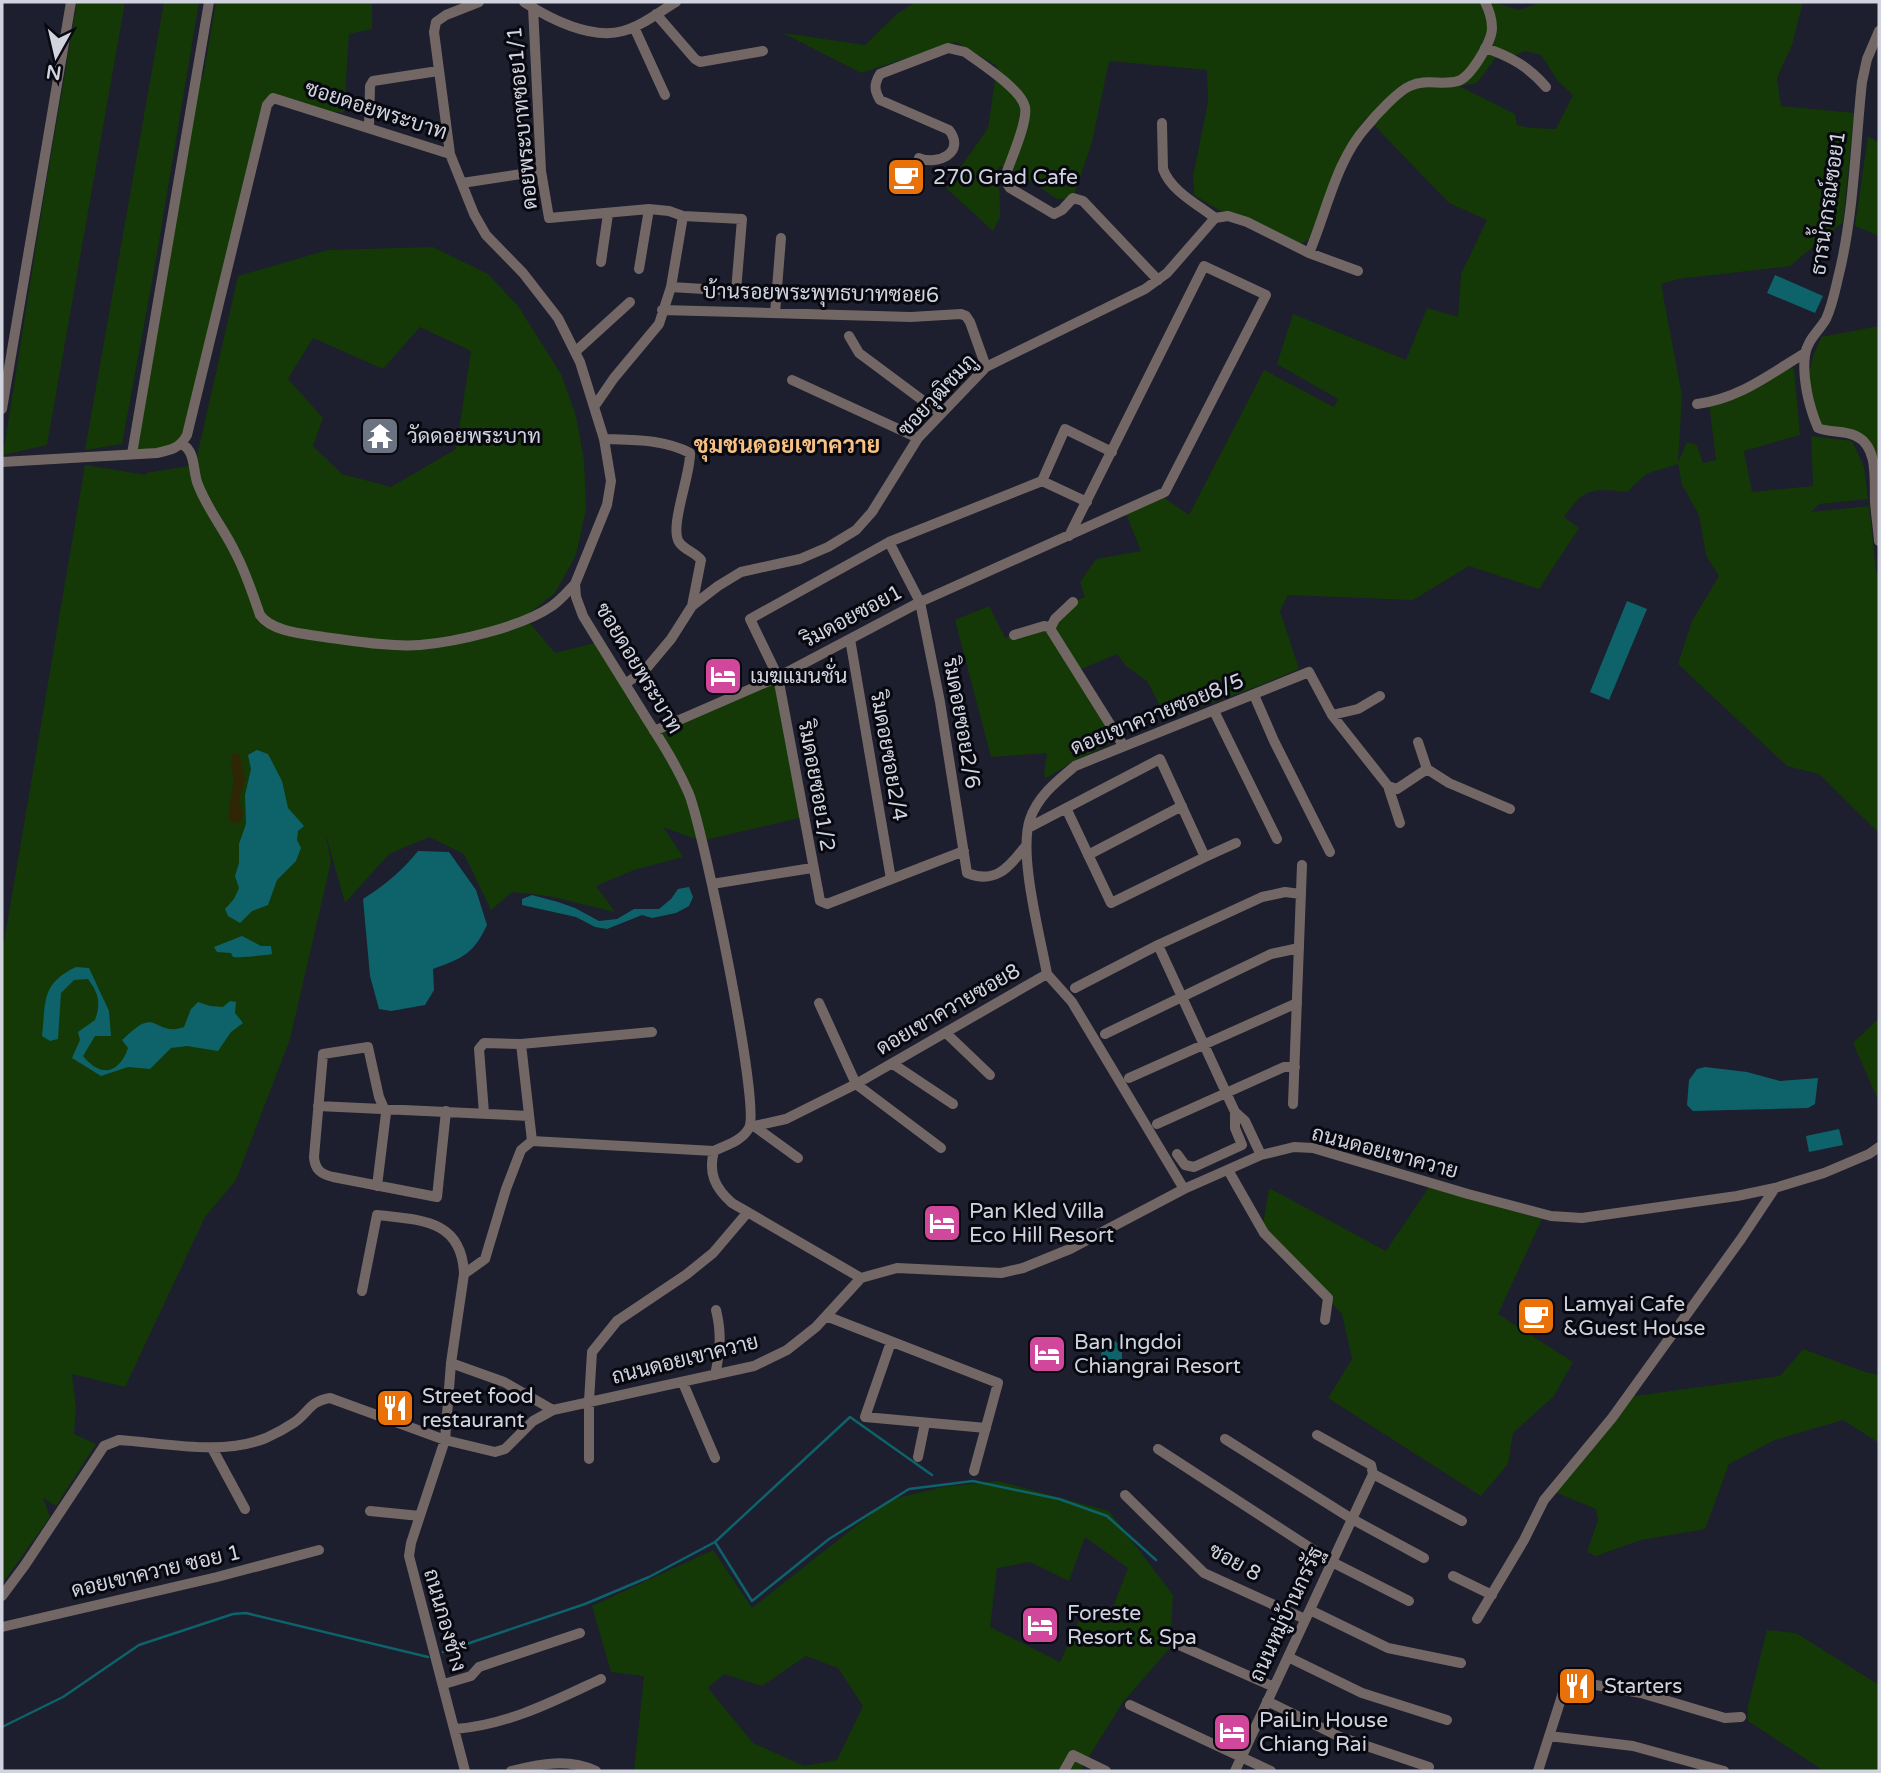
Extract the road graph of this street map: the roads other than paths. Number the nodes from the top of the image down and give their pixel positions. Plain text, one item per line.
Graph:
1 (71, 2) edge
2 (209, 2) edge
3 (479, 2) edge
4 (676, 2) edge
5 (1485, 2) edge
6 (529, 5) edge
7 (656, 14) junction
8 (634, 27) junction
9 (1879, 31) edge
10 (1485, 48) junction
11 (763, 51) dead end
12 (438, 71) junction
13 (1546, 88) dead end
14 (665, 95) dead end
15 (1162, 123) dead end
16 (369, 127) junction
17 (450, 153) junction
18 (919, 158) dead end
19 (541, 171) junction
20 (462, 183) junction
21 (649, 209) junction
22 (608, 214) junction
23 (683, 216) junction
24 (1215, 218) junction
25 (781, 238) dead end
26 (1309, 253) junction
27 (601, 262) dead end
28 (639, 269) dead end
29 (1358, 271) dead end
30 (1158, 280) junction
31 (671, 287) junction
32 (631, 302) dead end
33 (662, 310) junction
34 (775, 313) junction
35 (849, 336) dead end
36 (575, 352) junction
37 (1805, 353) junction
38 (986, 367) junction
39 (792, 380) dead end
40 (1697, 404) dead end
41 (594, 407) junction
42 (2, 409) edge
43 (941, 414) junction
44 (918, 438) junction
45 (604, 439) junction
46 (182, 444) junction
47 (1112, 452) junction
48 (132, 454) junction
49 (2, 462) edge
50 (1042, 481) junction
51 (1087, 502) junction
52 (1877, 503) edge
53 (1069, 536) junction
54 (1879, 541) edge
55 (889, 542) junction
56 (575, 584) junction
57 (920, 602) junction
58 (1073, 602) dead end
59 (692, 606) junction
60 (1050, 629) junction
61 (1014, 635) dead end
62 (850, 639) junction
63 (778, 677) junction
64 (625, 684) junction
65 (1254, 695) junction
66 (1380, 696) dead end
67 (1214, 711) junction
68 (1332, 715) junction
69 (654, 731) junction
70 (1418, 742) dead end
71 (1123, 745) junction
72 (1427, 769) junction
73 (1388, 786) junction
74 (1182, 806) junction
75 (1066, 808) junction
76 (1510, 809) dead end
77 (1400, 823) dead end
78 (1028, 828) junction
79 (1277, 839) dead end
80 (1236, 844) dead end
81 (1024, 848) junction
82 (964, 851) junction
83 (1330, 852) dead end
84 (1088, 855) junction
85 (1205, 858) junction
86 (1302, 866) dead end
87 (813, 868) junction
88 (891, 879) junction
89 (712, 884) junction
90 (1301, 894) junction
91 (1158, 945) junction
92 (1299, 948) junction
93 (1047, 974) junction
94 (1075, 988) dead end
95 (1182, 996) junction
96 (819, 1003) dead end
97 (1297, 1003) junction
98 (653, 1032) dead end
99 (946, 1033) junction
100 (1105, 1034) dead end
101 (521, 1044) junction
102 (1205, 1045) junction
103 (893, 1063) junction
104 (1294, 1067) junction
105 (990, 1074) dead end
106 (1129, 1078) dead end
107 (856, 1083) junction
108 (1226, 1092) junction
109 (953, 1104) dead end
110 (1293, 1104) dead end
111 (318, 1105) junction
112 (384, 1108) junction
113 (446, 1111) junction
114 (1235, 1112) junction
115 (484, 1114) junction
116 (529, 1116) junction
117 (1157, 1124) dead end
118 (752, 1126) junction
119 (532, 1141) junction
120 (1879, 1147) edge
121 (941, 1148) dead end
122 (714, 1151) junction
123 (1177, 1154) dead end
124 (1261, 1155) junction
125 (798, 1158) dead end
126 (1228, 1170) junction
127 (377, 1186) junction
128 (1775, 1188) junction
129 (1184, 1189) junction
130 (747, 1213) junction
131 (464, 1274) junction
132 (861, 1279) junction
133 (362, 1291) dead end
134 (716, 1310) dead end
135 (826, 1317) junction
136 (1325, 1320) dead end
137 (891, 1342) junction
138 (451, 1363) junction
139 (715, 1375) junction
140 (683, 1382) junction
141 (589, 1401) junction
142 (553, 1410) junction
143 (925, 1423) junction
144 (986, 1428) junction
145 (1317, 1435) dead end
146 (1225, 1438) dead end
147 (445, 1440) junction
148 (212, 1448) junction
149 (1158, 1449) dead end
150 (918, 1457) dead end
151 (715, 1458) dead end
152 (589, 1459) dead end
153 (974, 1471) dead end
154 (1373, 1474) junction
155 (1125, 1496) dead end
156 (245, 1509) dead end
157 (370, 1511) dead end
158 (420, 1516) junction
159 (1352, 1519) junction
160 (1462, 1521) dead end
161 (319, 1550) dead end
162 (1424, 1558) dead end
163 (1332, 1562) junction
164 (1453, 1576) dead end
165 (1492, 1595) junction
166 (2, 1596) edge
167 (1409, 1601) dead end
168 (1307, 1615) junction
169 (1477, 1619) dead end
170 (2, 1627) edge
171 (580, 1633) dead end
172 (1180, 1645) dead end
173 (1288, 1657) junction
174 (1461, 1663) dead end
175 (601, 1679) dead end
176 (444, 1684) junction
177 (1274, 1687) junction
178 (1267, 1701) junction
179 (1130, 1705) dead end
180 (1741, 1717) dead end
181 (1447, 1720) dead end
182 (455, 1729) junction
183 (1549, 1736) junction
184 (1241, 1757) junction
185 (1429, 1767) dead end
186 (465, 1771) edge
187 (511, 1771) edge
188 (596, 1771) edge
189 (1064, 1771) edge
190 (1106, 1771) edge
191 (1235, 1771) edge
192 (1271, 1771) edge
193 (1538, 1771) edge
194 (1724, 1771) edge

1 - 42 street
2 - 48 street
3 - 12 street
4 - 7 street
5 - 10 street
6 - 8 street
6 - 19 street, ดอยพระบาทซอย1/1
7 - 8 street
7 - 11 street
8 - 14 street
9 - 37 street, ธารน้ำกรณ์ซอย1
10 - 13 street
10 - 26 street
12 - 16 street
12 - 17 street
15 - 24 street
16 - 17 street, ซอยดอยพระบาท
16 - 46 street, ซอยดอยพระบาท
17 - 20 street, ซอยดอยพระบาท
18 - 30 street
19 - 20 street
19 - 22 street, ดอยพระบาทซอย1/1
20 - 36 street, ซอยดอยพระบาท
21 - 22 street, ดอยพระบาทซอย1/1
21 - 23 street, ดอยพระบาทซอย1/1
21 - 28 street
22 - 27 street
23 - 31 street
23 - 31 street, ดอยพระบาทซอย1/1
24 - 26 street
24 - 30 street, ซอยวุฒิชมภู
25 - 34 street
26 - 29 street
30 - 38 street, ซอยวุฒิชมภู
31 - 33 street
32 - 36 street
33 - 34 street, บ้านรอยพระพุทธบาทซอย6
33 - 41 street
34 - 38 street, บ้านรอยพระพุทธบาทซอย6
35 - 43 street
36 - 41 street, ซอยดอยพระบาท
37 - 40 street
37 - 52 street
38 - 43 street, ซอยวุฒิชมภู
39 - 44 street
41 - 45 street, ซอยดอยพระบาท
43 - 44 street, ซอยวุฒิชมภู
44 - 59 street, ซอยวุฒิชมภู
45 - 56 street, ซอยดอยพระบาท
45 - 59 street
46 - 48 street
46 - 56 street
47 - 50 street
47 - 51 street
47 - 53 street, ริมดอยซอย1
48 - 49 street
50 - 51 street
50 - 55 street
51 - 53 street
52 - 54 street
53 - 57 street, ริมดอยซอย1
55 - 57 street, ริมดอยซอย2/6
55 - 63 street, ริมดอยซอย1/2
56 - 64 street, ซอยดอยพระบาท
57 - 62 street, ริมดอยซอย1
57 - 82 street, ริมดอยซอย2/6
58 - 60 street
59 - 64 street, ซอยวุฒิชมภู
60 - 61 street
60 - 71 street
62 - 63 street, ริมดอยซอย1
62 - 88 street, ริมดอยซอย2/4
63 - 69 street, ริมดอยซอย1
63 - 87 street, ริมดอยซอย1/2
64 - 69 street, ซอยดอยพระบาท
65 - 67 street, ดอยเขาควายซอย8/5
65 - 68 street, ดอยเขาควายซอย8/5
65 - 83 street
66 - 68 street
67 - 71 street, ดอยเขาควายซอย8/5
67 - 79 street
68 - 73 street
69 - 89 street, ซอยดอยพระบาท
70 - 72 street
71 - 78 street, ดอยเขาควายซอย8/5
72 - 73 street
72 - 76 street
73 - 77 street
74 - 75 street
74 - 84 street
74 - 85 street
75 - 78 street
75 - 84 street
78 - 81 street, ดอยเขาควายซอย8/5
80 - 85 street
81 - 82 street
81 - 93 street, ดอยเขาควายซอย8/5
82 - 88 street
84 - 85 street
86 - 90 street
87 - 88 street, ริมดอยซอย1/2
87 - 89 street
89 - 118 street, ซอยดอยพระบาท
90 - 91 street
90 - 92 street
91 - 94 street
91 - 95 street
92 - 95 street
92 - 97 street
93 - 99 street, ดอยเขาควายซอย8
93 - 129 street, ดอยเขาควายซอย8
95 - 100 street
95 - 102 street
96 - 107 street
97 - 102 street
97 - 104 street
98 - 101 street
99 - 103 street, ดอยเขาควายซอย8
99 - 105 street
101 - 115 street
101 - 116 street
102 - 106 street
102 - 108 street
103 - 107 street, ดอยเขาควายซอย8
103 - 109 street
104 - 108 street
104 - 110 street
107 - 118 street, ดอยเขาควายซอย8
107 - 121 street
108 - 114 street
108 - 117 street
111 - 112 street
111 - 112 street
111 - 127 street
112 - 113 street
112 - 127 street
113 - 115 street
113 - 127 street
114 - 123 street
114 - 124 street
115 - 116 street
116 - 119 street
118 - 122 street
118 - 125 street
119 - 122 street
119 - 131 street
120 - 128 street, ถนนดอยเขาควาย
122 - 130 street
124 - 126 street, ถนนดอยเขาควาย
124 - 128 street, ถนนดอยเขาควาย
126 - 129 street, ถนนดอยเขาควาย
126 - 136 street
128 - 165 street
129 - 132 street, ถนนดอยเขาควาย
130 - 132 street
130 - 141 street
131 - 133 street
131 - 138 street, ถนนกองช้าง
132 - 135 street, ถนนดอยเขาควาย
134 - 139 street
135 - 137 street
135 - 139 street, ถนนดอยเขาควาย
137 - 143 street
137 - 144 street
138 - 142 street
138 - 147 street, ถนนกองช้าง
139 - 140 street, ถนนดอยเขาควาย
140 - 141 street, ถนนดอยเขาควาย
140 - 151 street
141 - 142 street, ถนนดอยเขาควาย
141 - 152 street
142 - 147 street, ถนนดอยเขาควาย
143 - 144 street
143 - 150 street
144 - 153 street
145 - 154 street
146 - 159 street
147 - 148 street, ถนนดอยเขาควาย
147 - 158 street, ถนนกองช้าง
148 - 156 street
148 - 166 street
149 - 163 street
154 - 159 street, ถนนหมู่บ้านกรรัฐ
154 - 160 street
155 - 168 street, ซอย 8
157 - 158 street
158 - 176 street, ถนนกองช้าง
159 - 162 street
159 - 163 street, ถนนหมู่บ้านกรรัฐ
161 - 170 street, ดอยเขาควาย ซอย 1
163 - 167 street
163 - 168 street, ถนนหมู่บ้านกรรัฐ
164 - 165 street
165 - 169 street
168 - 173 street, ถนนหมู่บ้านกรรัฐ
168 - 174 street, ซอย 8
171 - 176 street
172 - 177 street
173 - 177 street, ถนนหมู่บ้านกรรัฐ
173 - 181 street
175 - 182 street
176 - 182 street, ถนนกองช้าง
177 - 178 street, ถนนหมู่บ้านกรรัฐ
178 - 184 street, ถนนหมู่บ้านกรรัฐ
178 - 185 street
179 - 184 street
180 - 183 street
182 - 186 street, ถนนกองช้าง
183 - 193 street
183 - 194 street
184 - 191 street, ถนนหมู่บ้านกรรัฐ
184 - 192 street
187 - 188 street
189 - 190 street

